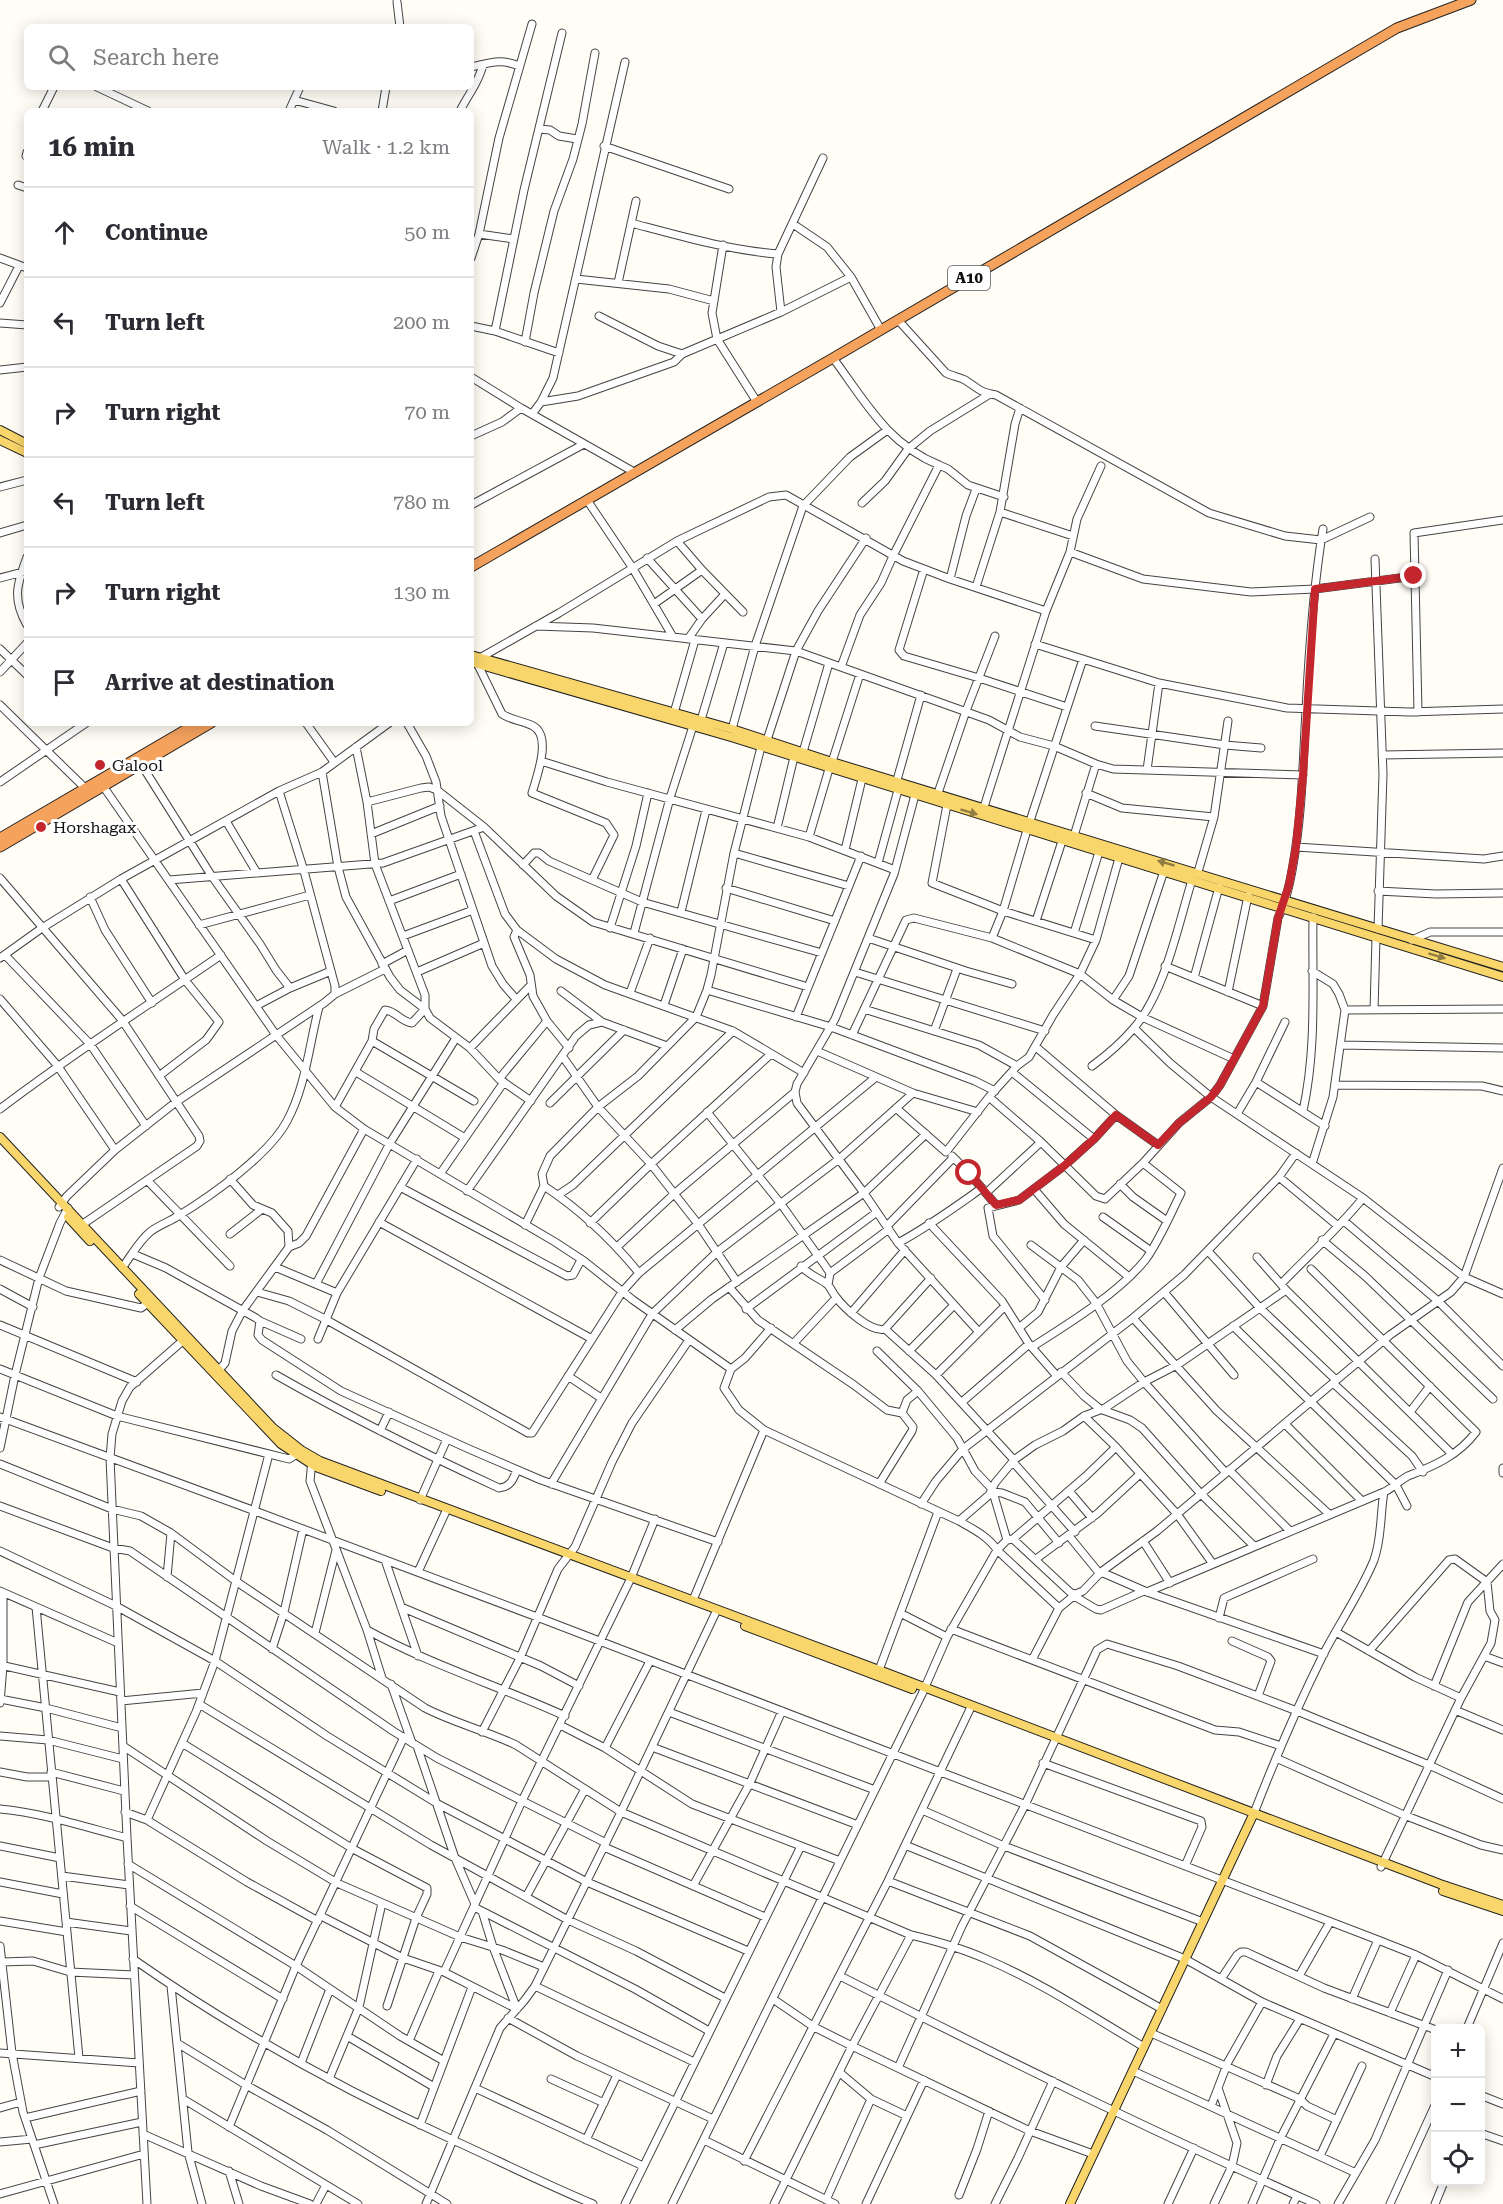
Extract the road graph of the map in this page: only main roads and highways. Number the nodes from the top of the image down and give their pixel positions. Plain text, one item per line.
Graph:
1 (1471, 0) edge
2 (0, 430) edge
3 (0, 440) edge
4 (24, 442) edge
5 (24, 452) edge
6 (474, 565) edge
7 (474, 661) edge
8 (192, 726) edge
9 (206, 726) edge
10 (764, 744) junction
11 (831, 765) junction
12 (1028, 825) junction
13 (0, 838) edge
14 (1068, 838) junction
15 (0, 847) edge
16 (1195, 876) junction
17 (1284, 904) junction
18 (1377, 933) junction
19 (1503, 967) edge
20 (1503, 977) edge
21 (0, 1137) edge
22 (0, 1145) edge
23 (64, 1208) junction
24 (185, 1338) junction
25 (299, 1453) junction
26 (312, 1460) junction
27 (446, 1512) junction
28 (630, 1580) junction
29 (923, 1691) junction
30 (1253, 1815) junction
31 (1382, 1865) junction
32 (1503, 1905) edge
33 (1503, 1911) edge
34 (1070, 2204) edge

1 - 6 highway, A10
2 - 4 main road
3 - 5 main road
7 - 10 main road
7 - 10 main road
8 - 13 highway
9 - 15 highway
10 - 11 main road
10 - 11 main road
11 -> 12 main road
11 - 12 main road
12 - 14 main road
16 -> 14 main road
14 - 16 main road
16 - 17 main road
16 - 17 main road
17 - 18 main road
17 - 18 main road
18 - 19 main road
18 -> 20 main road
21 - 23 main road
22 - 23 main road
23 - 24 main road
23 - 24 main road
24 - 25 main road
24 - 25 main road
25 - 26 main road
26 - 27 main road
26 - 27 main road
27 - 28 main road
28 - 29 main road
28 - 29 main road
29 - 30 main road
30 - 31 main road
30 - 34 main road
31 - 32 main road
31 - 33 main road

